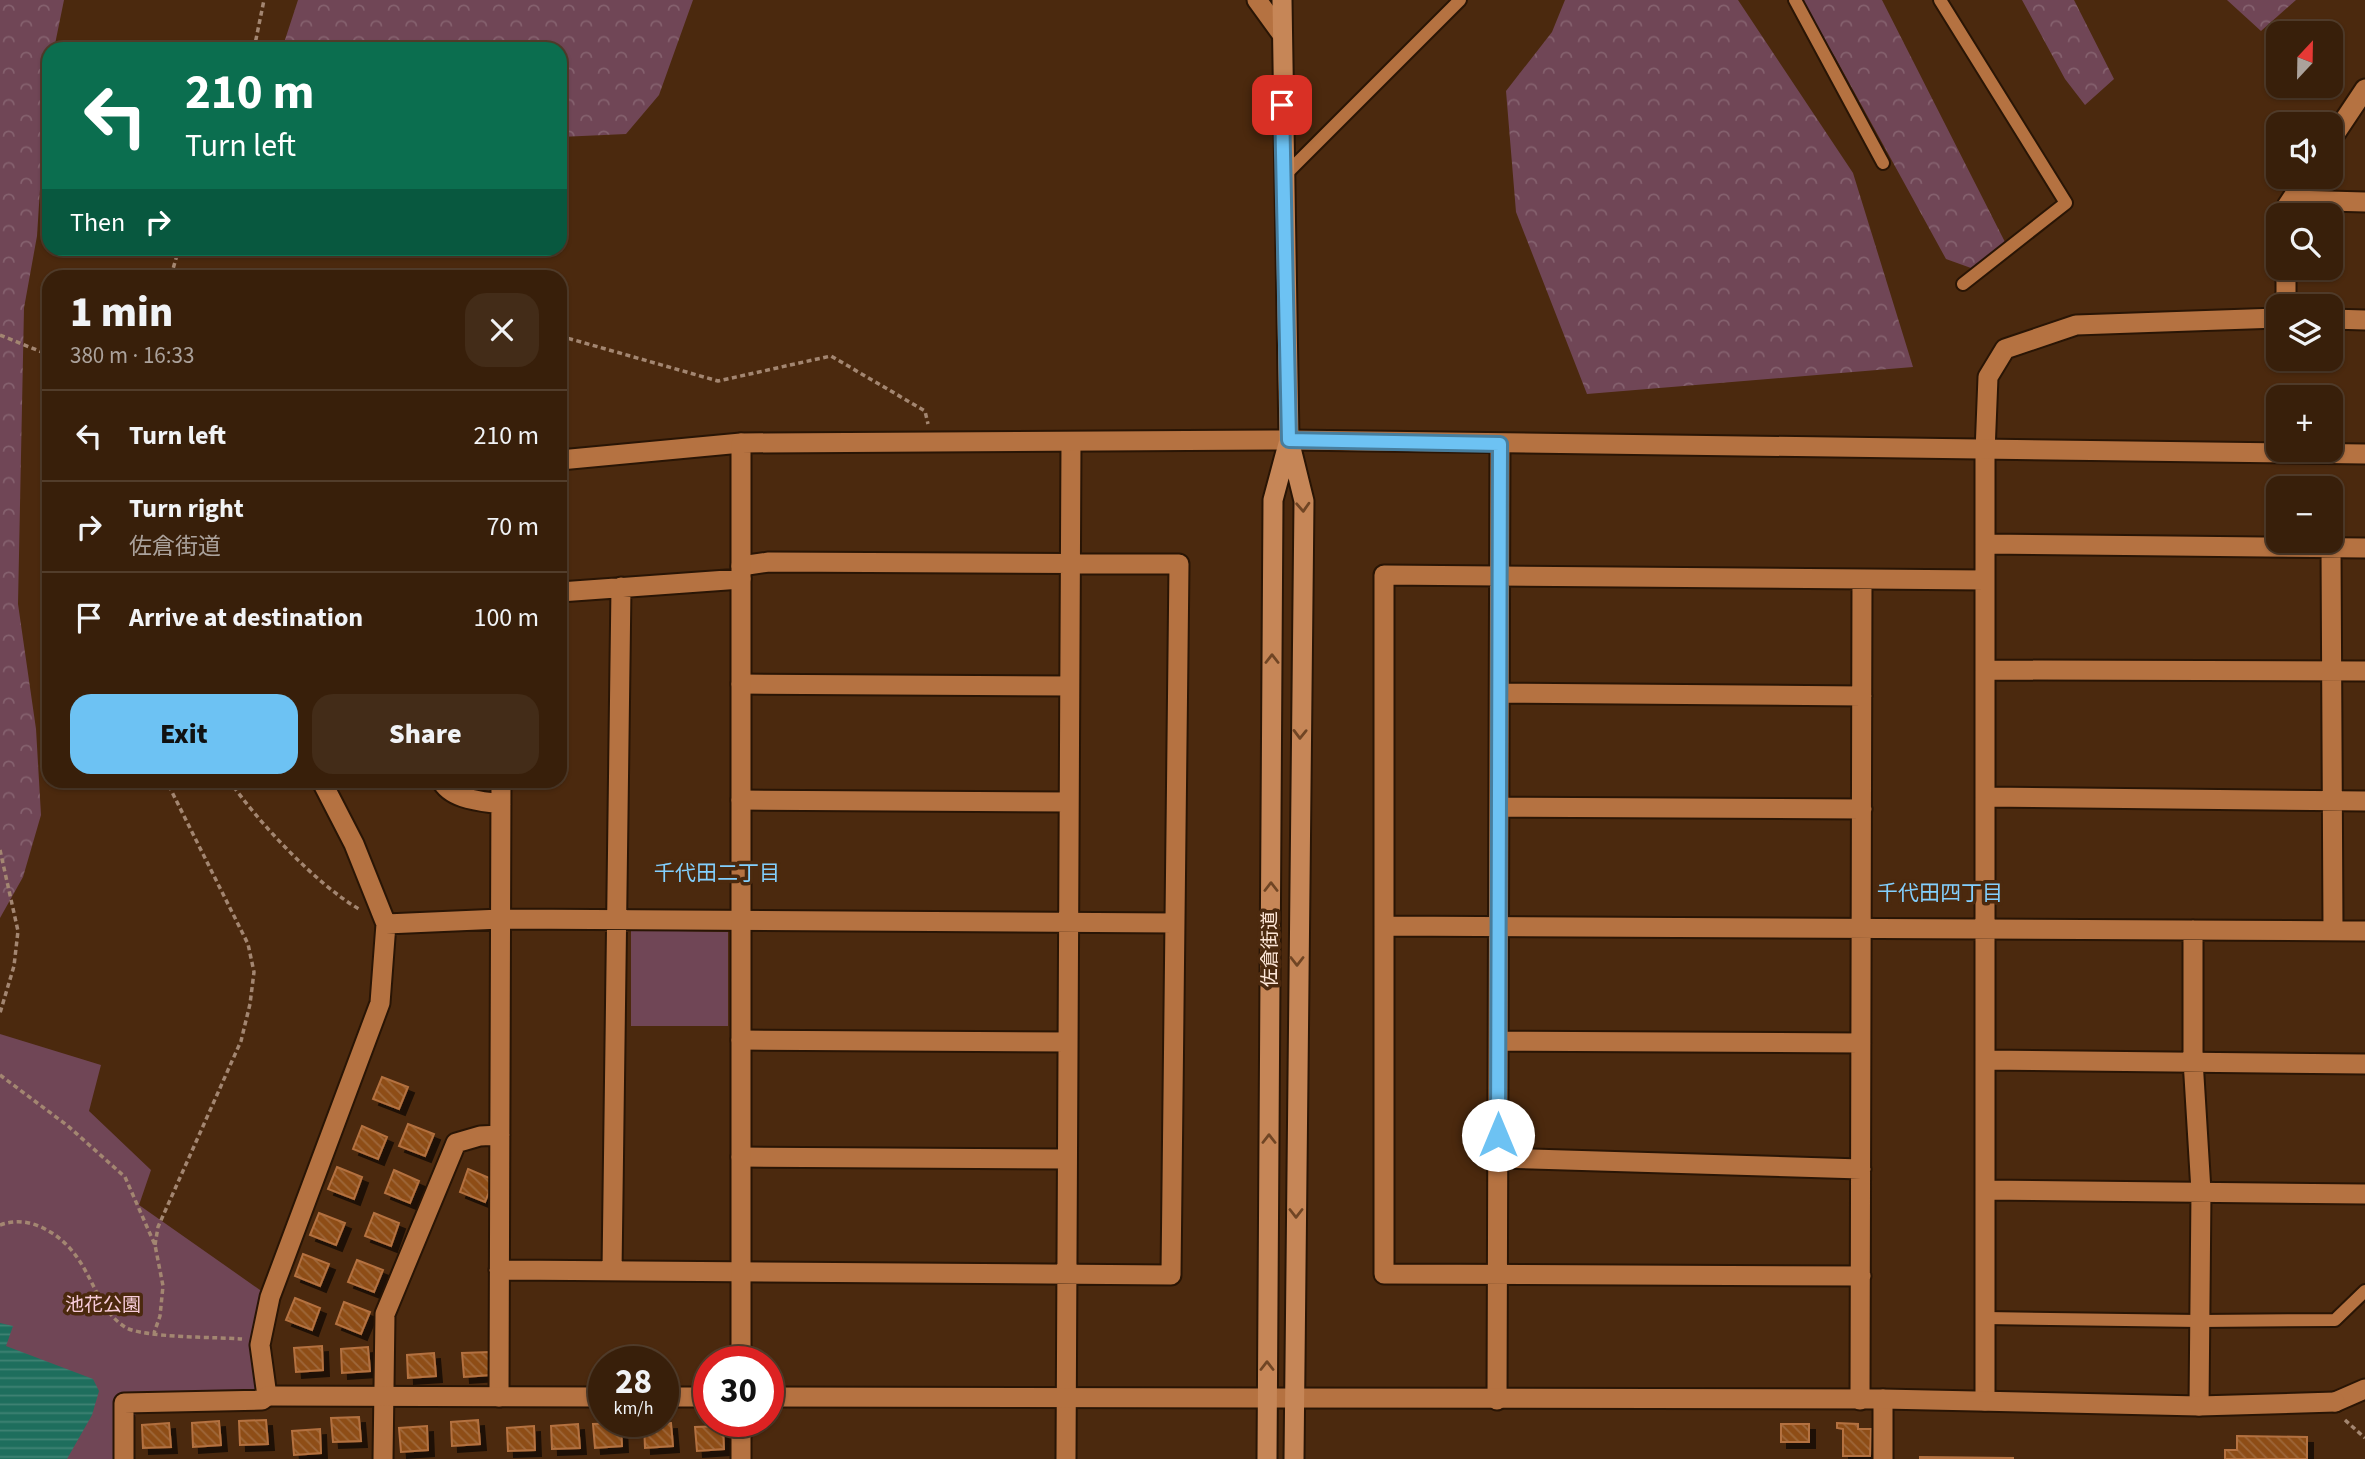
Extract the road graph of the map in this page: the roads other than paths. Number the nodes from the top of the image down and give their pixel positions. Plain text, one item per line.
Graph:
1 (1257, 0) edge
2 (1282, 0) edge
3 (1460, 0) edge
4 (1795, 0) edge
5 (1940, 0) edge
6 (1281, 33) junction
7 (2365, 89) edge
8 (2343, 122) edge
9 (1883, 163) dead end
10 (1284, 177) junction
11 (2365, 202) edge
12 (2343, 203) edge
13 (1963, 284) dead end
14 (2266, 318) edge
15 (2343, 319) edge
16 (2365, 320) edge
17 (1289, 440) junction
18 (1071, 442) junction
19 (741, 443) junction
20 (1500, 444) junction
21 (1985, 452) junction
22 (2365, 454) edge
23 (567, 459) edge
24 (1985, 544) junction
25 (2266, 547) edge
26 (2343, 548) edge
27 (2365, 548) edge
28 (2331, 553) edge
29 (1070, 563) junction
30 (741, 572) junction
31 (1500, 576) junction
32 (1862, 579) junction
33 (1985, 580) junction
34 (621, 587) junction
35 (567, 591) edge
36 (1985, 670) junction
37 (2332, 670) junction
38 (2365, 671) edge
39 (741, 684) junction
40 (1069, 686) junction
41 (1500, 693) junction
42 (1862, 696) junction
43 (325, 788) edge
44 (445, 788) edge
45 (501, 788) edge
46 (1985, 797) junction
47 (741, 800) junction
48 (2332, 801) junction
49 (2365, 801) edge
50 (1069, 802) junction
51 (501, 804) junction
52 (1499, 807) junction
53 (1862, 809) junction
54 (501, 919) junction
55 (617, 920) junction
56 (741, 921) junction
57 (1069, 922) junction
58 (1175, 923) junction
59 (386, 924) junction
60 (1384, 926) junction
61 (1499, 927) junction
62 (1861, 929) junction
63 (1985, 930) junction
64 (2193, 930) junction
65 (2333, 930) junction
66 (2365, 931) edge
67 (741, 1040) junction
68 (1499, 1041) junction
69 (1068, 1042) junction
70 (1861, 1043) junction
71 (1985, 1060) junction
72 (2193, 1060) junction
73 (2365, 1064) edge
74 (500, 1135) junction
75 (741, 1157) junction
76 (1498, 1158) junction
77 (1067, 1159) junction
78 (1861, 1169) junction
79 (1985, 1190) junction
80 (2201, 1191) junction
81 (2365, 1194) edge
82 (499, 1270) junction
83 (612, 1271) junction
84 (741, 1272) junction
85 (1067, 1274) junction
86 (1498, 1274) junction
87 (1861, 1276) junction
88 (2365, 1291) edge
89 (1985, 1318) junction
90 (2199, 1321) junction
91 (741, 1346) edge
92 (2365, 1389) edge
93 (267, 1396) junction
94 (383, 1396) junction
95 (499, 1397) junction
96 (588, 1397) edge
97 (784, 1397) edge
98 (1066, 1399) junction
99 (1267, 1399) junction
100 (1294, 1399) junction
101 (1883, 1399) junction
102 (1497, 1400) junction
103 (1860, 1400) junction
104 (1985, 1401) junction
105 (2199, 1406) junction
106 (741, 1437) edge
107 (124, 1459) edge
108 (383, 1459) edge
109 (741, 1459) edge
110 (1066, 1459) edge
111 (1267, 1459) edge
112 (1294, 1459) edge
113 (1883, 1459) edge

1 - 6 street
2 - 6 main road, 佐倉街道
3 - 10 lane
4 - 9 lane
5 - 13 lane
6 - 10 main road, 佐倉街道
7 - 8 street
10 - 17 main road, 佐倉街道
11 - 12 street
14 - 21 street
15 - 16 street
17 - 18 street
17 - 20 street
99 -> 17 main road, 佐倉街道
17 -> 100 main road, 佐倉街道
18 - 19 street
18 - 29 street
19 - 23 street
19 - 30 street
20 - 21 street
20 - 31 street
21 - 22 street
21 - 24 street
24 - 25 street
24 - 33 street
26 - 27 street
28 - 37 street
29 - 30 street
29 - 40 street
29 - 58 street
30 - 34 street
30 - 39 street
31 - 32 street
31 - 41 street
31 - 60 street
32 - 33 street
32 - 42 street
33 - 36 street
34 - 35 street
34 - 55 street
36 - 37 street
36 - 46 street
37 - 38 street
37 - 48 street
39 - 40 street
39 - 47 street
40 - 50 street
41 - 42 street
41 - 52 street
42 - 53 street
43 - 59 street
44 - 51 street
45 - 51 street
46 - 48 street
46 - 63 street
47 - 50 street
47 - 56 street
48 - 49 street
48 - 65 street
50 - 57 street
51 - 54 street
52 - 53 street
52 - 61 street
53 - 62 street
54 - 55 street
54 - 59 street
54 - 74 street
55 - 56 street
55 - 83 street
56 - 57 street
56 - 67 street
57 - 58 street
57 - 69 street
58 - 85 street
59 - 93 street
60 - 61 street
60 - 86 street
61 - 62 street
61 - 68 street
62 - 63 street
62 - 70 street
63 - 64 street
63 - 71 street
64 - 65 street
64 - 72 street
65 - 66 street
67 - 69 street
67 - 75 street
68 - 70 street
68 - 76 street
69 - 77 street
70 - 78 street
71 - 72 street
71 - 79 street
72 - 73 street
72 - 80 street
74 - 82 street
74 - 94 street
75 - 77 street
75 - 84 street
76 - 78 street
76 - 86 street
77 - 85 street
78 - 87 street
79 - 80 street
79 - 89 street
80 - 81 street
80 - 90 street
82 - 83 street
82 - 95 street
83 - 84 street
84 - 85 street
84 - 91 street
85 - 98 street
86 - 87 street
86 - 102 street
87 - 103 street
88 - 90 lane
89 - 90 lane
89 - 104 street
90 - 105 street
92 - 105 street
93 - 94 street
93 - 107 street
94 - 95 street
94 - 108 street
95 - 96 street
97 - 98 street
98 - 99 street
98 - 110 street
99 - 100 street
99 - 111 main road, 佐倉街道
100 - 102 street
100 - 112 main road, 佐倉街道
101 - 103 street
101 - 104 street
101 - 113 street
102 - 103 street
104 - 105 street
106 - 109 street

